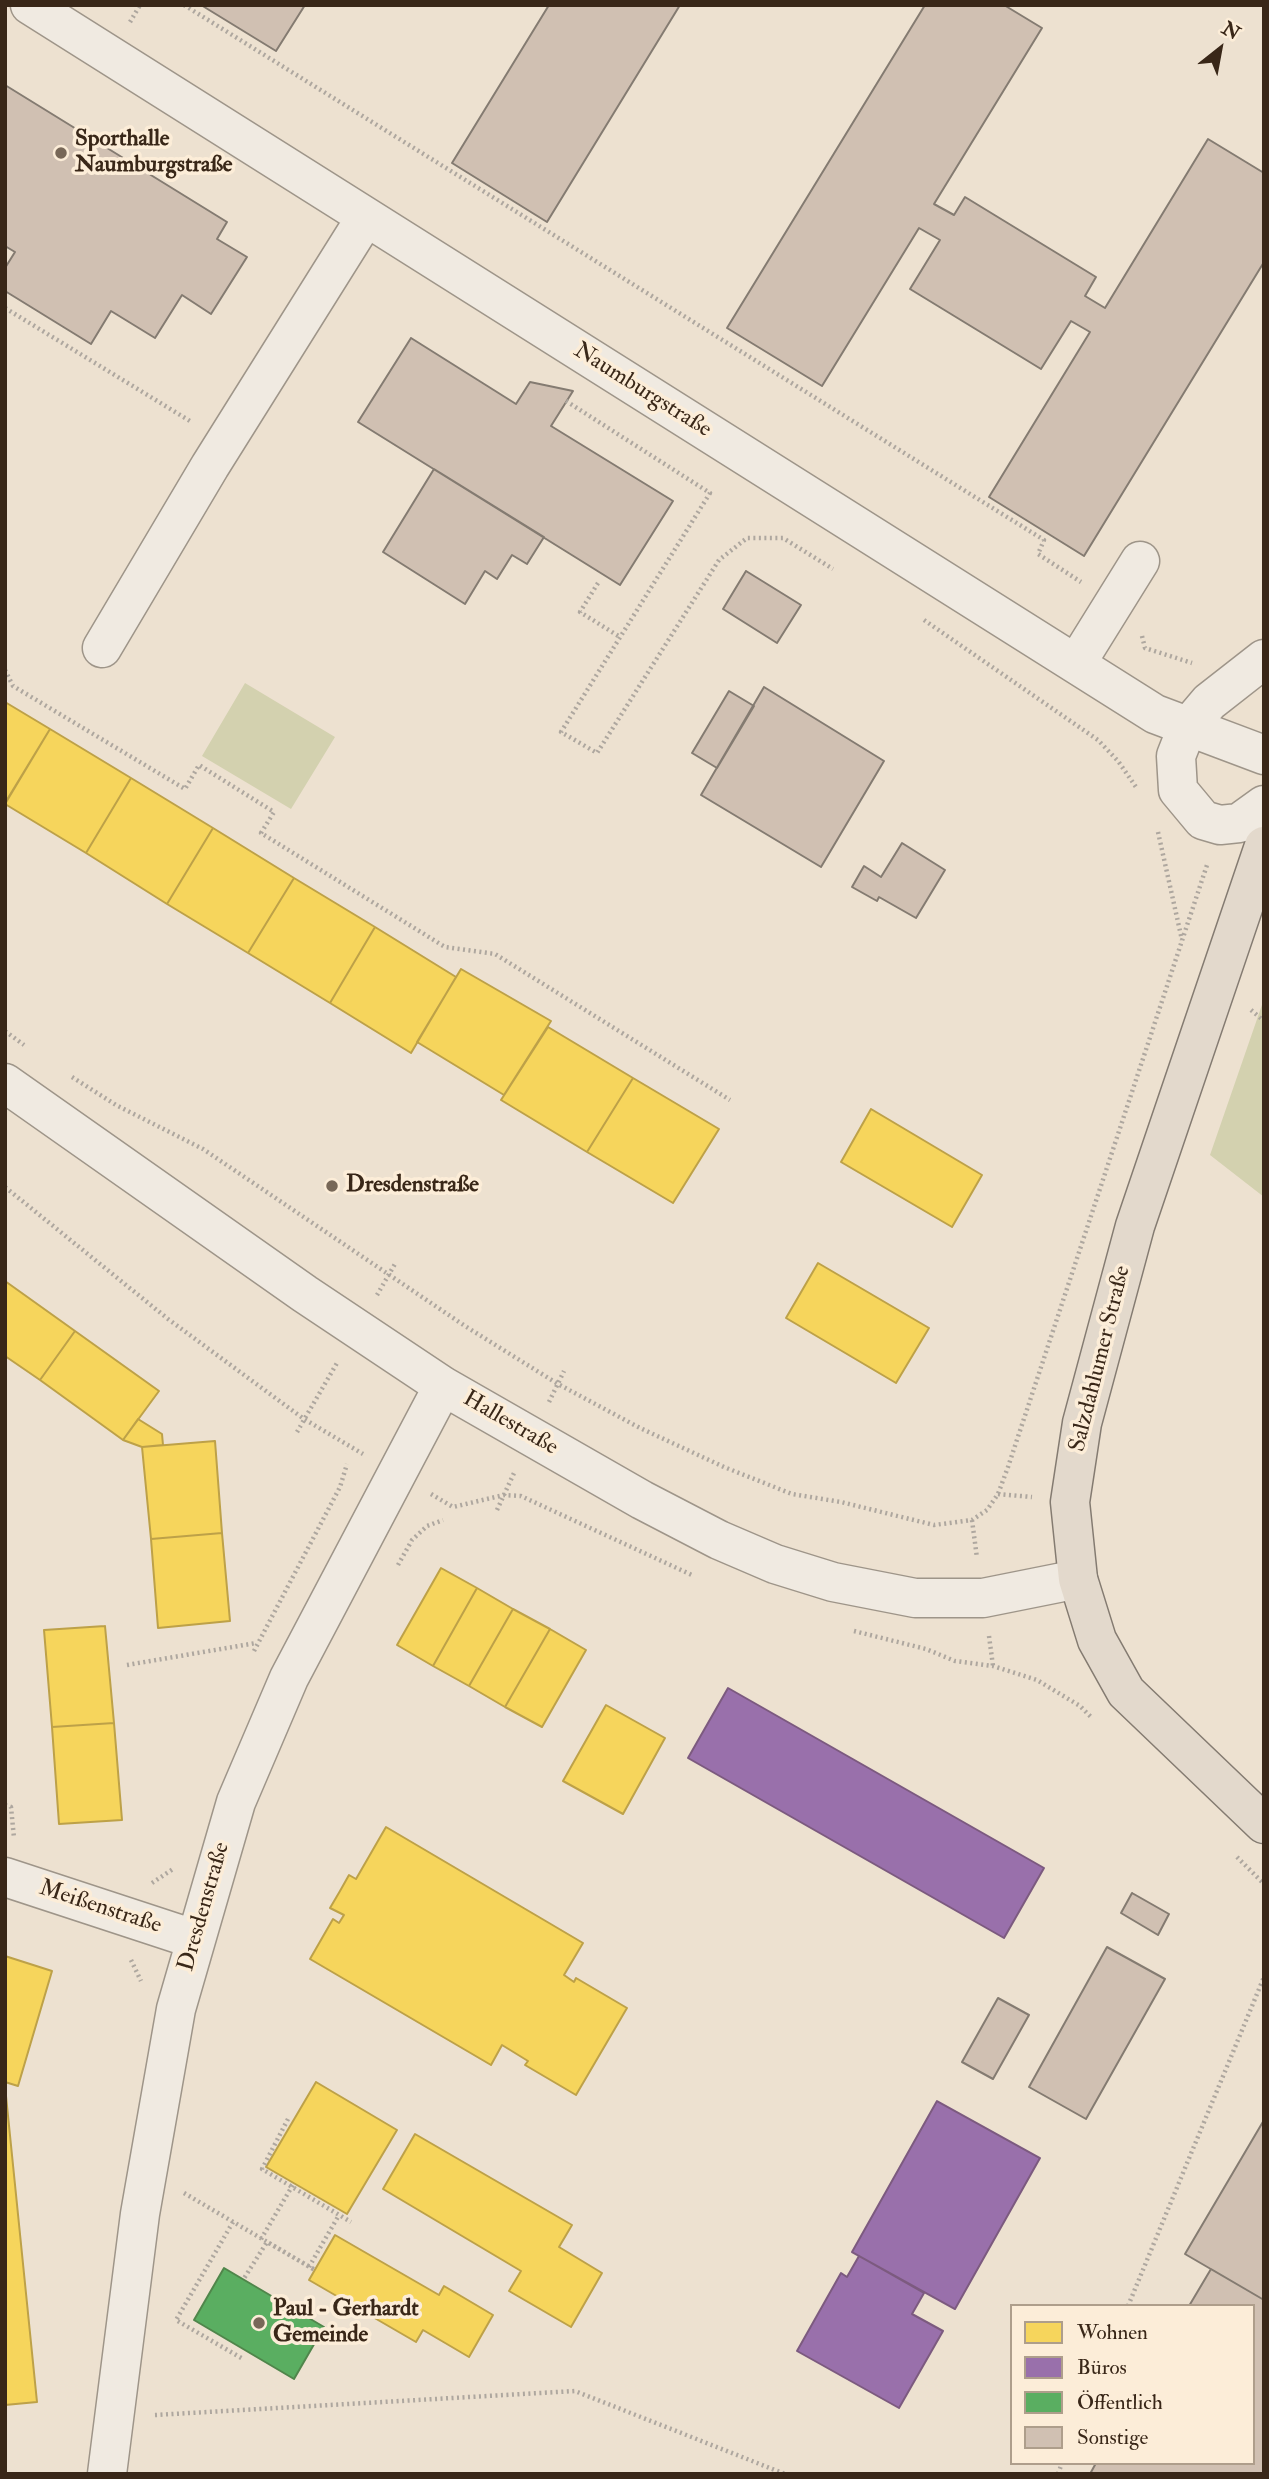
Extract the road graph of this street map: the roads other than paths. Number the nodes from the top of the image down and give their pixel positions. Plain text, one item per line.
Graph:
1 (30, 5) edge
2 (366, 217) junction
3 (1140, 561) dead end
4 (102, 648) dead end
5 (1264, 659) edge
6 (1076, 664) junction
7 (1187, 728) junction
8 (1264, 755) edge
9 (1264, 805) edge
10 (1264, 846) edge
11 (5, 1083) edge
12 (443, 1385) junction
13 (1078, 1579) junction
14 (1264, 1824) edge
15 (10, 1862) edge
16 (194, 1939) junction
17 (107, 2474) edge

1 - 2 street, Naumburgstraße
2 - 4 street
2 - 6 street, Naumburgstraße
3 - 6 street
5 - 7 street
6 - 7 street, Naumburgstraße
7 - 8 street, Naumburgstraße
7 - 9 street
10 - 13 main road, Salzdahlumer Straße
11 - 12 street, Hallestraße
12 - 13 street, Hallestraße
12 - 16 street, Dresdenstraße
13 - 14 main road, Salzdahlumer Straße
15 - 16 street, Meißenstraße
16 - 17 street, Dresdenstraße

